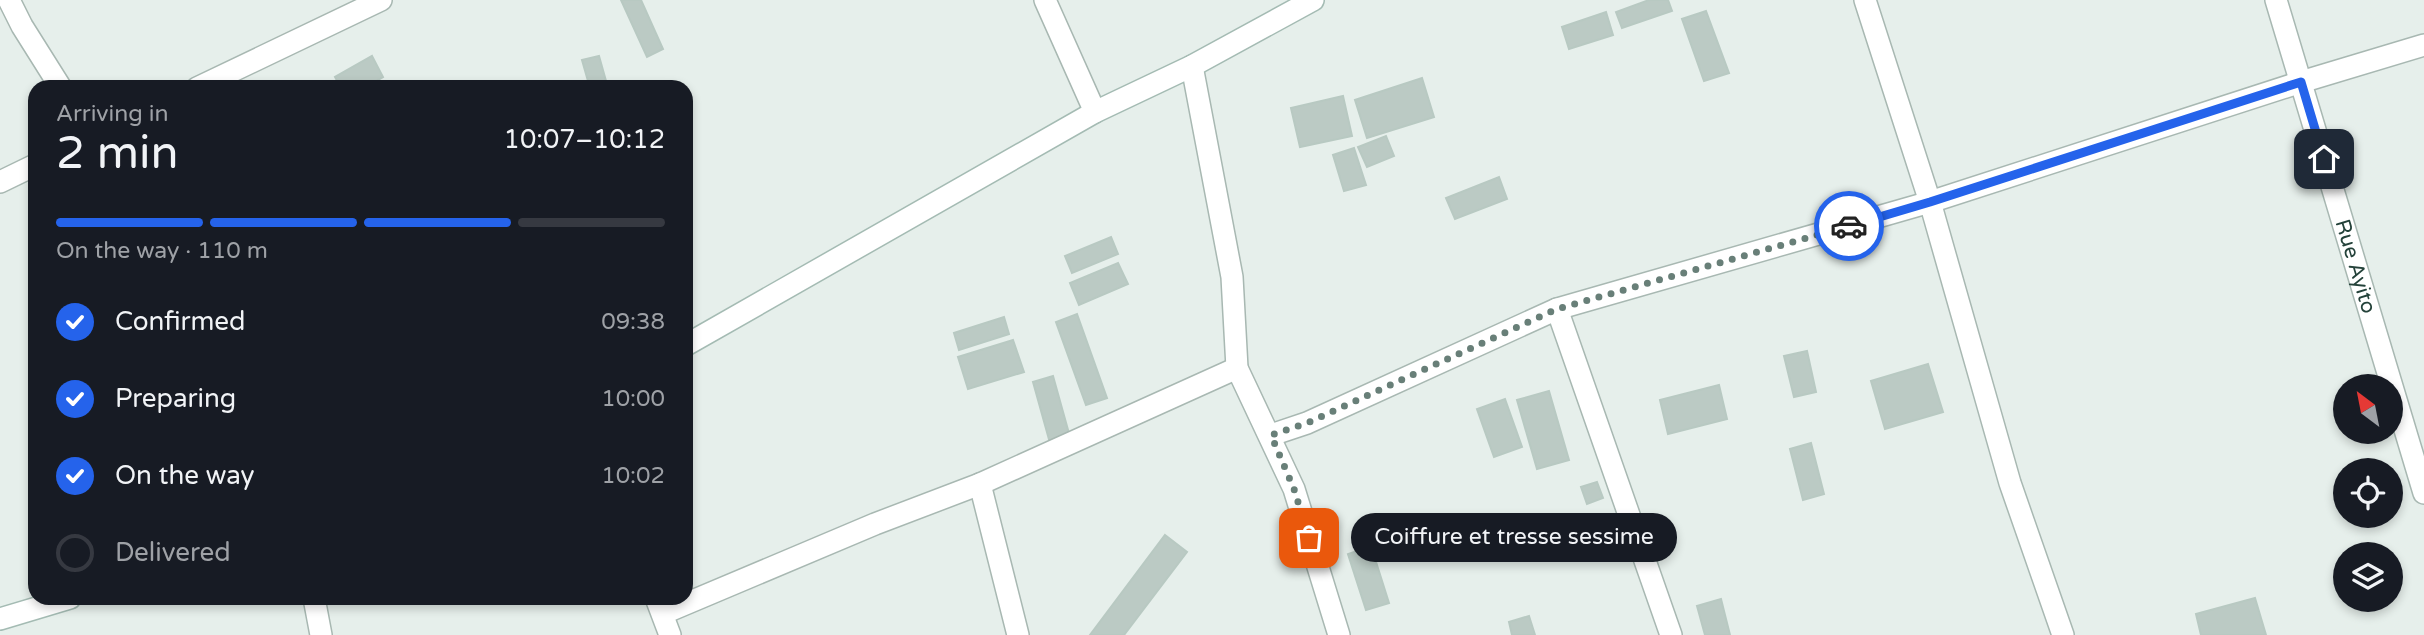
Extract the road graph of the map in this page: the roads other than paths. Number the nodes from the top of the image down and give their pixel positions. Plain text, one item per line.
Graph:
1 (9, 0) edge
2 (381, 0) edge
3 (1045, 0) edge
4 (1313, 0) edge
5 (1865, 0) edge
6 (2276, 0) edge
7 (2424, 45) edge
8 (1192, 66) junction
9 (56, 80) edge
10 (214, 80) edge
11 (2301, 82) junction
12 (1095, 112) junction
13 (28, 168) edge
14 (0, 182) edge
15 (1930, 202) junction
16 (1557, 309) junction
17 (693, 341) edge
18 (1237, 368) junction
19 (1271, 435) junction
20 (980, 484) junction
21 (2424, 493) edge
22 (693, 593) edge
23 (47, 605) edge
24 (315, 605) edge
25 (660, 606) edge
26 (0, 619) edge
27 (321, 635) edge
28 (670, 635) edge
29 (1018, 635) edge
30 (1339, 635) edge
31 (1671, 635) edge
32 (2063, 635) edge

1 - 9 street
2 - 10 street
3 - 12 street
4 - 8 street
5 - 15 street
6 - 11 street, Rue Ayito
7 - 11 street
8 - 12 street
8 - 18 street
11 - 15 street
11 - 21 street, Rue Ayito
12 - 17 street
13 - 14 street
15 - 16 street
15 - 32 street
16 - 19 street
16 - 31 street
18 - 19 street
18 - 20 street
19 - 30 street
20 - 22 street
20 - 29 street
23 - 26 street
24 - 27 street
25 - 28 street

